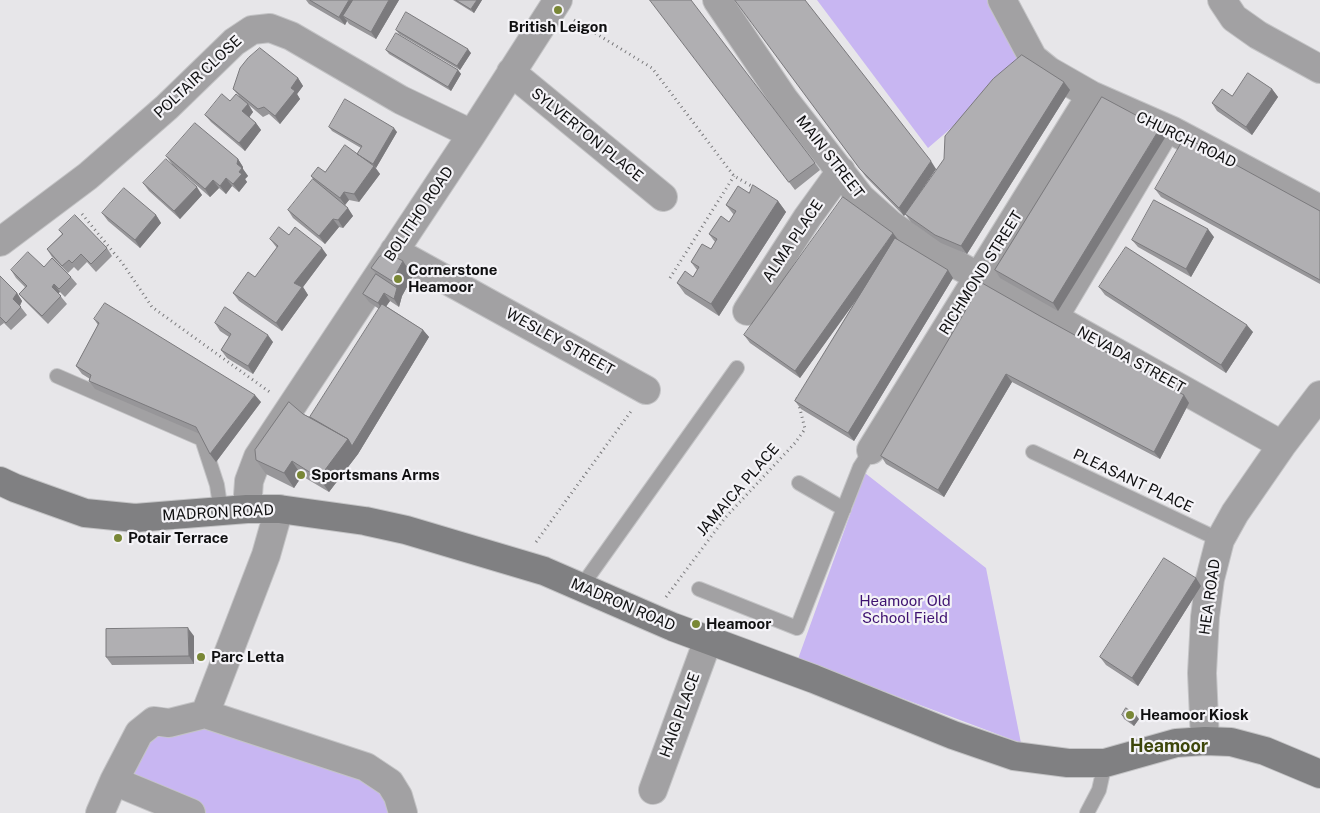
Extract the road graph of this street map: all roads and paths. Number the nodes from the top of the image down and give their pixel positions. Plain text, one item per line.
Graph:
1 (717, 0) edge
2 (1002, 0) edge
3 (1222, 0) edge
4 (555, 3) edge
5 (1320, 69) edge
6 (510, 72) junction
7 (1091, 95) junction
8 (1173, 131) junction
9 (472, 134) junction
10 (840, 171) junction
11 (734, 176) junction
12 (758, 190) edge
13 (663, 197) dead end
14 (76, 208) dead end
15 (1320, 209) edge
16 (0, 242) edge
17 (394, 251) junction
18 (979, 277) junction
19 (670, 278) dead end
20 (747, 311) dead end
21 (1060, 321) junction
22 (737, 368) dead end
23 (57, 376) dead end
24 (646, 390) joint
25 (272, 394) dead end
26 (1320, 394) edge
27 (798, 397) edge
28 (1282, 445) junction
29 (871, 450) joint
30 (1033, 452) dead end
31 (0, 481) edge
32 (799, 483) dead end
33 (247, 508) junction
34 (279, 509) junction
35 (844, 509) junction
36 (221, 512) junction
37 (1220, 540) junction
38 (531, 549) dead end
39 (581, 587) junction
40 (699, 589) dead end
41 (649, 617) junction
42 (708, 640) junction
43 (205, 714) junction
44 (1205, 740) junction
45 (1105, 763) junction
46 (1320, 774) edge
47 (114, 781) junction
48 (653, 790) dead end
49 (100, 813) edge
50 (191, 813) edge
51 (403, 813) edge
52 (1087, 813) edge

1 - 10 street, MAIN STREET
2 - 7 street, CHURCH ROAD
3 - 5 street
4 - 6 street, BOLITHO ROAD
4 - 11 path
6 - 9 street, BOLITHO ROAD
6 - 13 street, SYLVERTON PLACE
7 - 8 street, CHURCH ROAD
7 - 18 street, RICHMOND STREET
8 - 15 street, CHURCH ROAD
8 - 21 lane
9 - 16 street, POLTAIR CLOSE
9 - 17 street, BOLITHO ROAD
10 - 18 street, MAIN STREET
10 - 20 street, ALMA PLACE
11 - 12 path
11 - 19 path
14 - 25 path
17 - 24 street, WESLEY STREET
17 - 33 street, BOLITHO ROAD
18 - 21 street, NEVADA STREET
18 - 29 street, RICHMOND STREET
21 - 28 street, NEVADA STREET
22 - 39 lane
23 - 36 lane
24 - 38 path
26 - 28 street, HEA ROAD
27 - 41 path, JAMAICA PLACE
28 - 37 street, HEA ROAD
29 - 35 lane
30 - 37 lane, PLEASANT PLACE
31 - 36 main road, MADRON ROAD
32 - 35 lane
33 - 34 main road, MADRON ROAD
33 - 36 main road, MADRON ROAD
34 - 39 main road, MADRON ROAD
34 - 43 street
35 - 40 lane
37 - 44 street, HEA ROAD
39 - 41 main road, MADRON ROAD
41 - 42 main road, MADRON ROAD
42 - 45 main road, MADRON ROAD
42 - 48 street, HAIG PLACE
43 - 47 street
43 - 51 street
44 - 45 main road, MADRON ROAD
44 - 46 main road, MADRON ROAD
45 - 52 lane
47 - 49 street
47 - 50 street

